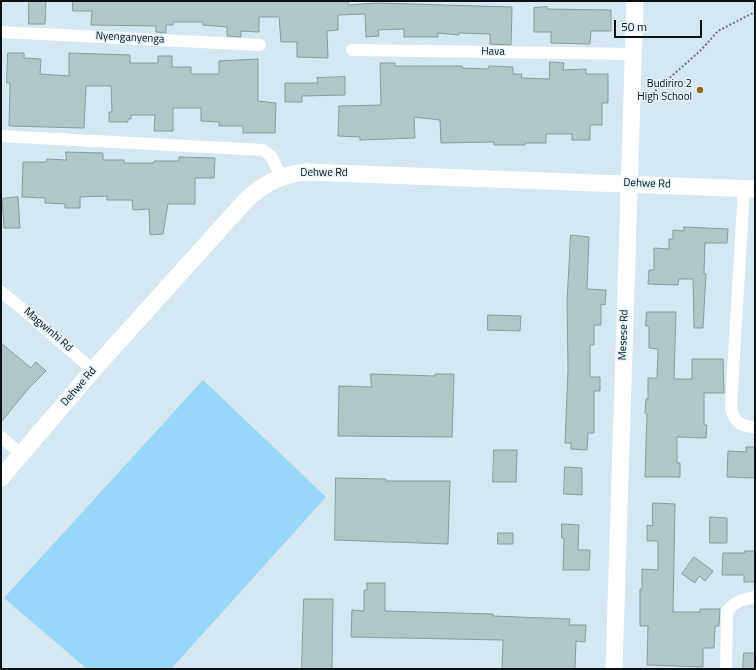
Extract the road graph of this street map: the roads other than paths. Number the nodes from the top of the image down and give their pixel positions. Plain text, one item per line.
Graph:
1 (635, 1) edge
2 (1, 32) edge
3 (260, 45) dead end
4 (352, 50) dead end
5 (633, 54) junction
6 (1, 136) edge
7 (281, 176) junction
8 (628, 184) junction
9 (750, 188) edge
10 (1, 292) edge
11 (93, 370) junction
12 (755, 427) edge
13 (1, 438) edge
14 (21, 454) junction
15 (1, 478) edge
16 (755, 597) edge
17 (614, 669) edge
18 (726, 669) edge

1 - 5 street, Mesese Rd
2 - 3 street, Nyenganyenga
4 - 5 street, Hava
5 - 8 street, Mesese Rd
6 - 7 street
7 - 8 street, Dehwe Rd
7 - 11 street, Dehwe Rd
8 - 9 street, Dehwe Rd
8 - 17 street, Mesese Rd
9 - 12 street
10 - 11 street, Magwinhi Rd
11 - 14 street, Dehwe Rd
13 - 14 street
14 - 15 street, Dehwe Rd
16 - 18 street

